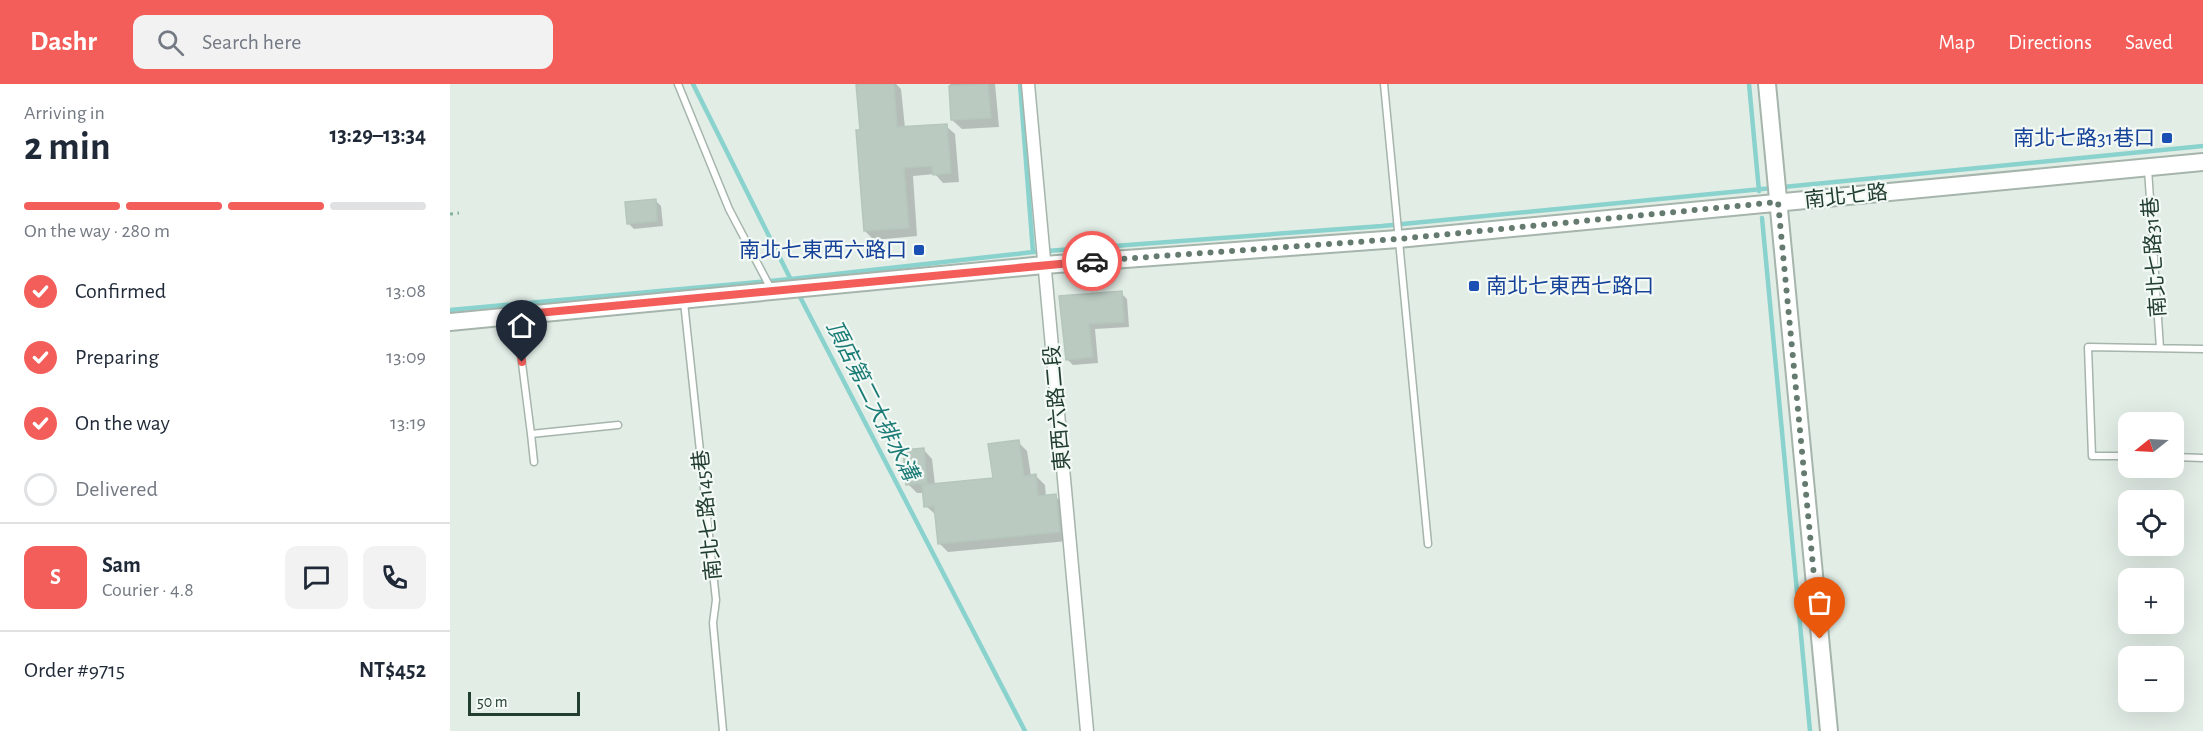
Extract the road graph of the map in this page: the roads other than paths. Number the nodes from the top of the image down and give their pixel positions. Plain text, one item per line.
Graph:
1 (678, 84) edge
2 (1028, 84) edge
3 (1384, 84) edge
4 (1767, 84) edge
5 (2203, 162) edge
6 (2148, 166) junction
7 (1778, 202) junction
8 (1398, 239) junction
9 (1044, 265) junction
10 (773, 292) junction
11 (684, 300) junction
12 (516, 315) junction
13 (450, 322) edge
14 (2160, 348) junction
15 (2203, 349) edge
16 (618, 425) dead end
17 (531, 434) junction
18 (2118, 456) edge
19 (2184, 457) edge
20 (2203, 458) edge
21 (534, 462) dead end
22 (1428, 544) dead end
23 (723, 731) edge
24 (1087, 731) edge
25 (1829, 731) edge

1 - 10 lane
2 - 9 street, 東西六路二段
3 - 8 lane
4 - 7 street
5 - 6 street, 南北七路
6 - 7 street, 南北七路
6 - 14 lane, 南北七路31巷
7 - 8 street, 南北七路
7 - 25 street
8 - 9 street, 南北七路
8 - 22 lane
9 - 10 street, 南北七路
9 - 24 street, 東西六路二段
10 - 11 street, 南北七路
11 - 12 street, 南北七路
11 - 23 lane, 南北七路145巷
12 - 13 street, 南北七路
12 - 17 lane
14 - 15 lane, 南北七路31巷
14 - 18 lane, 南北七路31巷
16 - 17 lane
17 - 21 lane
19 - 20 lane

